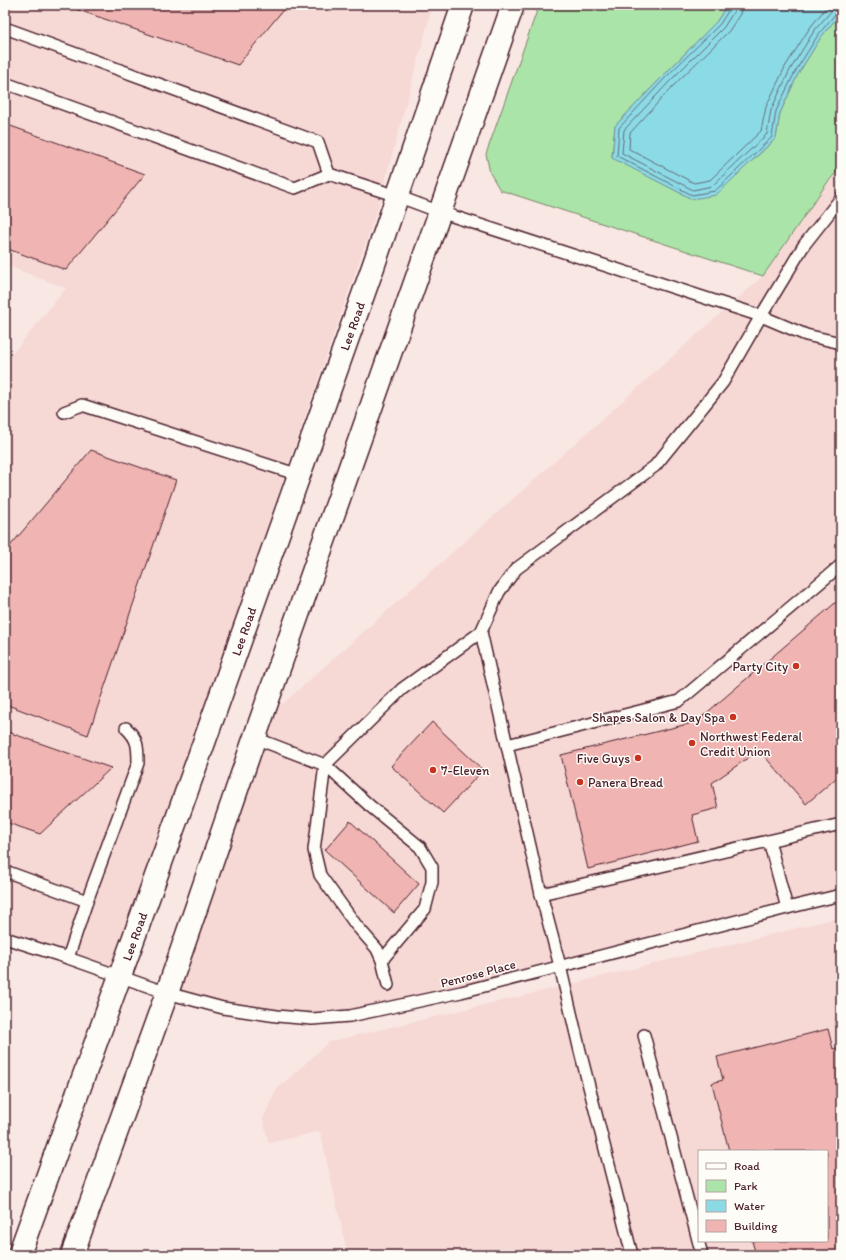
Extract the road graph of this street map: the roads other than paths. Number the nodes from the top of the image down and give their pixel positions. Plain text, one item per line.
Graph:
1 (463, 5) edge
2 (513, 5) edge
3 (5, 28) edge
4 (5, 83) edge
5 (329, 174) junction
6 (397, 196) junction
7 (841, 198) edge
8 (440, 212) junction
9 (760, 316) junction
10 (841, 343) edge
11 (64, 412) dead end
12 (299, 475) junction
13 (841, 565) edge
14 (481, 632) junction
15 (126, 728) dead end
16 (255, 738) junction
17 (507, 745) junction
18 (325, 765) junction
19 (841, 824) edge
20 (769, 841) junction
21 (5, 871) edge
22 (541, 894) junction
23 (841, 895) edge
24 (87, 901) junction
25 (787, 908) junction
26 (5, 938) edge
27 (68, 958) junction
28 (382, 960) junction
29 (560, 966) junction
30 (119, 977) junction
31 (388, 985) dead end
32 (167, 993) junction
33 (644, 1035) dead end
34 (698, 1240) edge
35 (699, 1242) edge
36 (19, 1255) edge
37 (72, 1255) edge
38 (632, 1255) edge
39 (702, 1255) edge

1 - 6 street, Lee Road
2 - 8 street
3 - 5 lane
4 - 5 lane
5 - 6 lane
6 - 8 lane
6 - 12 street, Lee Road
7 - 9 lane
8 - 9 lane
8 - 16 street
9 - 10 lane
9 - 14 lane
11 - 12 lane
12 - 30 street, Lee Road
13 - 17 lane
14 - 17 lane
14 - 18 lane
15 - 24 lane
16 - 18 lane
16 - 32 street
17 - 22 lane
18 - 28 lane
18 - 28 lane
19 - 20 lane
20 - 22 lane
20 - 25 lane
21 - 24 lane
22 - 29 lane
23 - 25 lane, Penrose Place
24 - 27 lane
25 - 29 lane, Penrose Place
26 - 27 lane, Penrose Place
27 - 30 lane, Penrose Place
28 - 31 lane
29 - 32 lane, Penrose Place
29 - 38 lane
30 - 32 lane, Penrose Place
30 - 36 street, Lee Road
32 - 37 street
33 - 34 lane
35 - 39 lane

